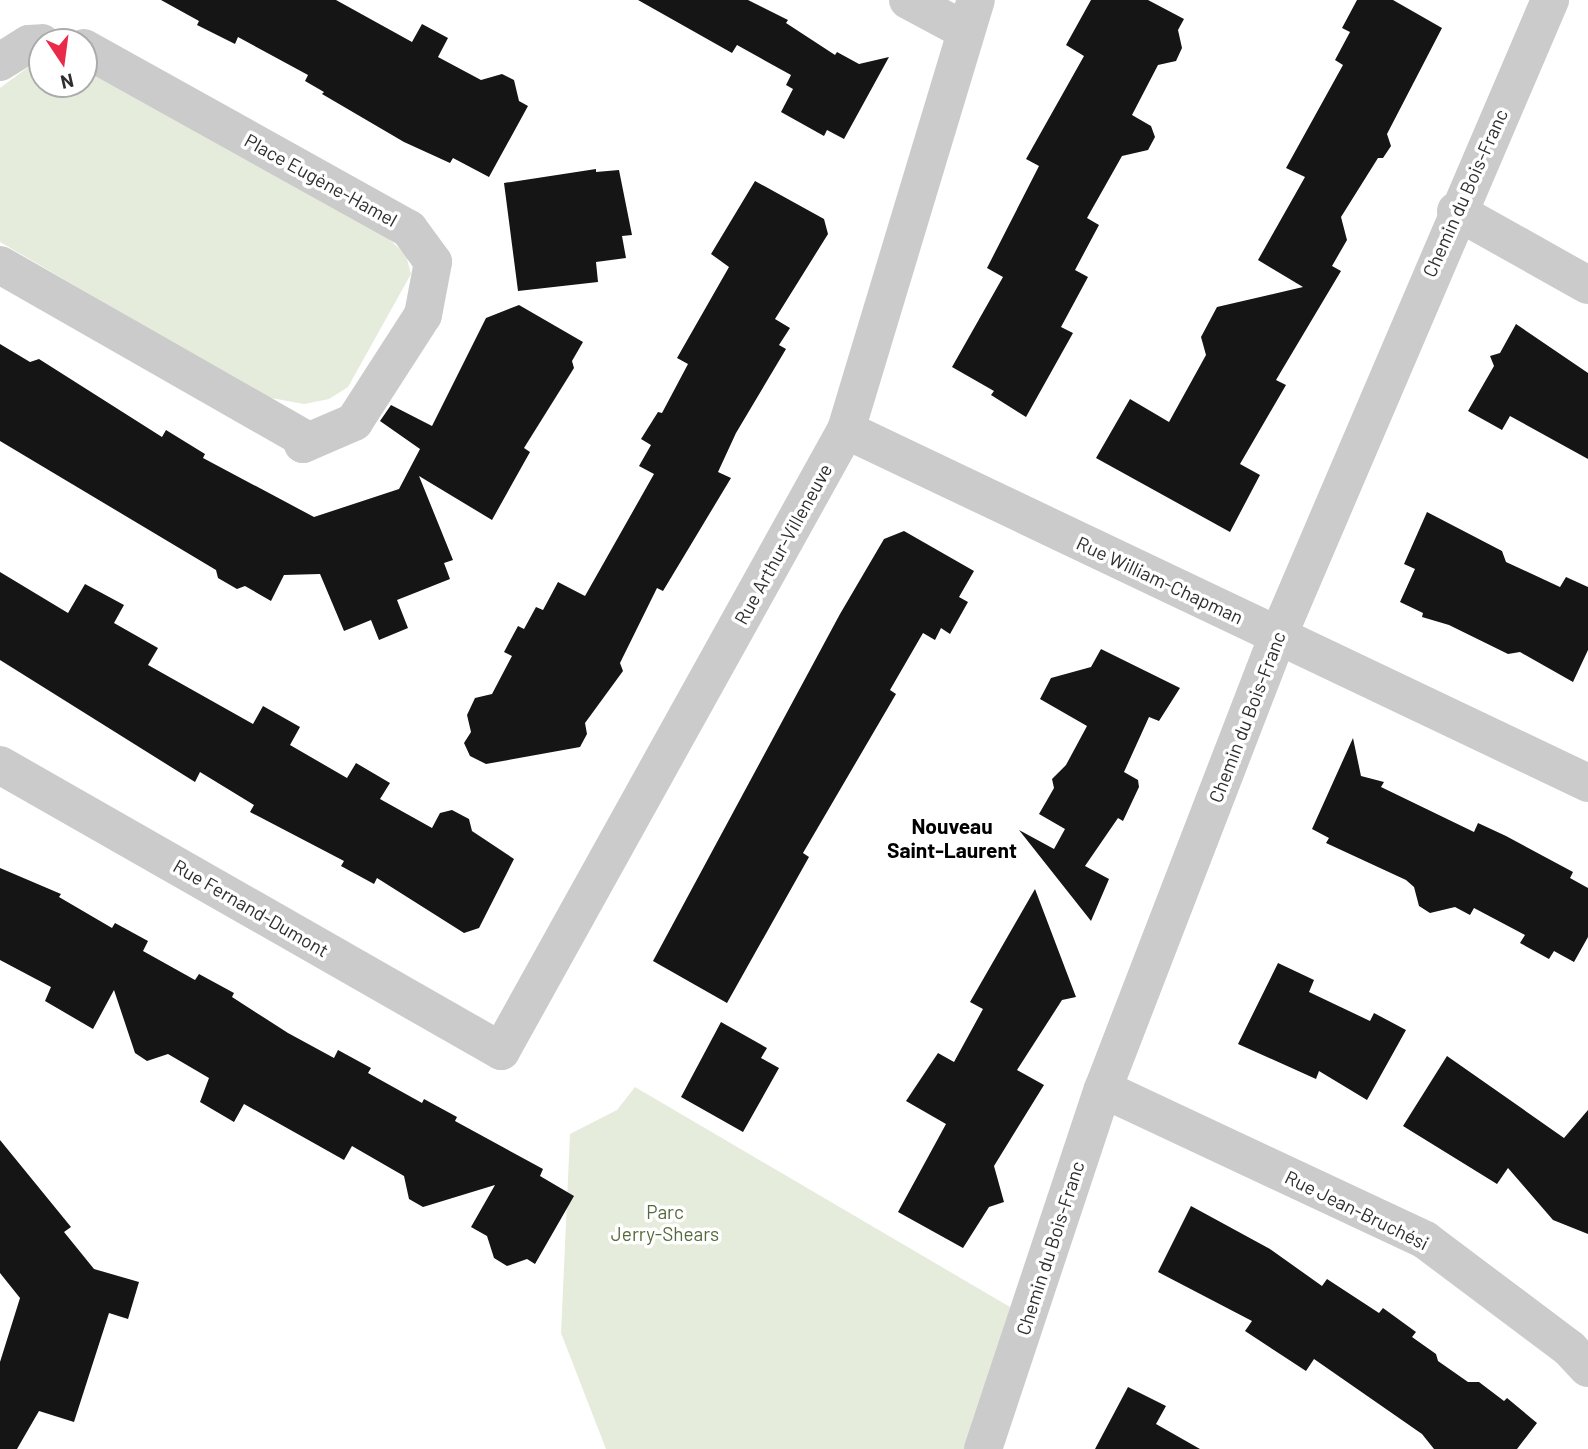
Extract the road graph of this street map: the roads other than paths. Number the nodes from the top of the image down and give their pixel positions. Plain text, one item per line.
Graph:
1 (908, 0) edge
2 (1550, 0) edge
3 (970, 15) edge
4 (28, 45) edge
5 (98, 56) edge
6 (0, 62) edge
7 (1456, 211) junction
8 (0, 265) edge
9 (1588, 285) edge
10 (846, 430) junction
11 (1278, 636) junction
12 (0, 765) edge
13 (1588, 783) edge
14 (501, 1051) joint
15 (1103, 1089) junction
16 (1588, 1368) edge
17 (983, 1449) edge

1 - 3 street
2 - 7 street, Chemin du Bois-Franc
3 - 10 street, Rue Arthur-Villeneuve
4 - 6 street
5 - 8 street, Place Eugène-Hamel
7 - 9 street
7 - 11 street, Chemin du Bois-Franc
10 - 11 street, Rue William-Chapman
10 - 14 street, Rue Arthur-Villeneuve
11 - 13 street, Rue William-Chapman
11 - 15 street, Chemin du Bois-Franc
12 - 14 street, Rue Fernand-Dumont
15 - 16 street, Rue Jean-Bruchési
15 - 17 street, Chemin du Bois-Franc

